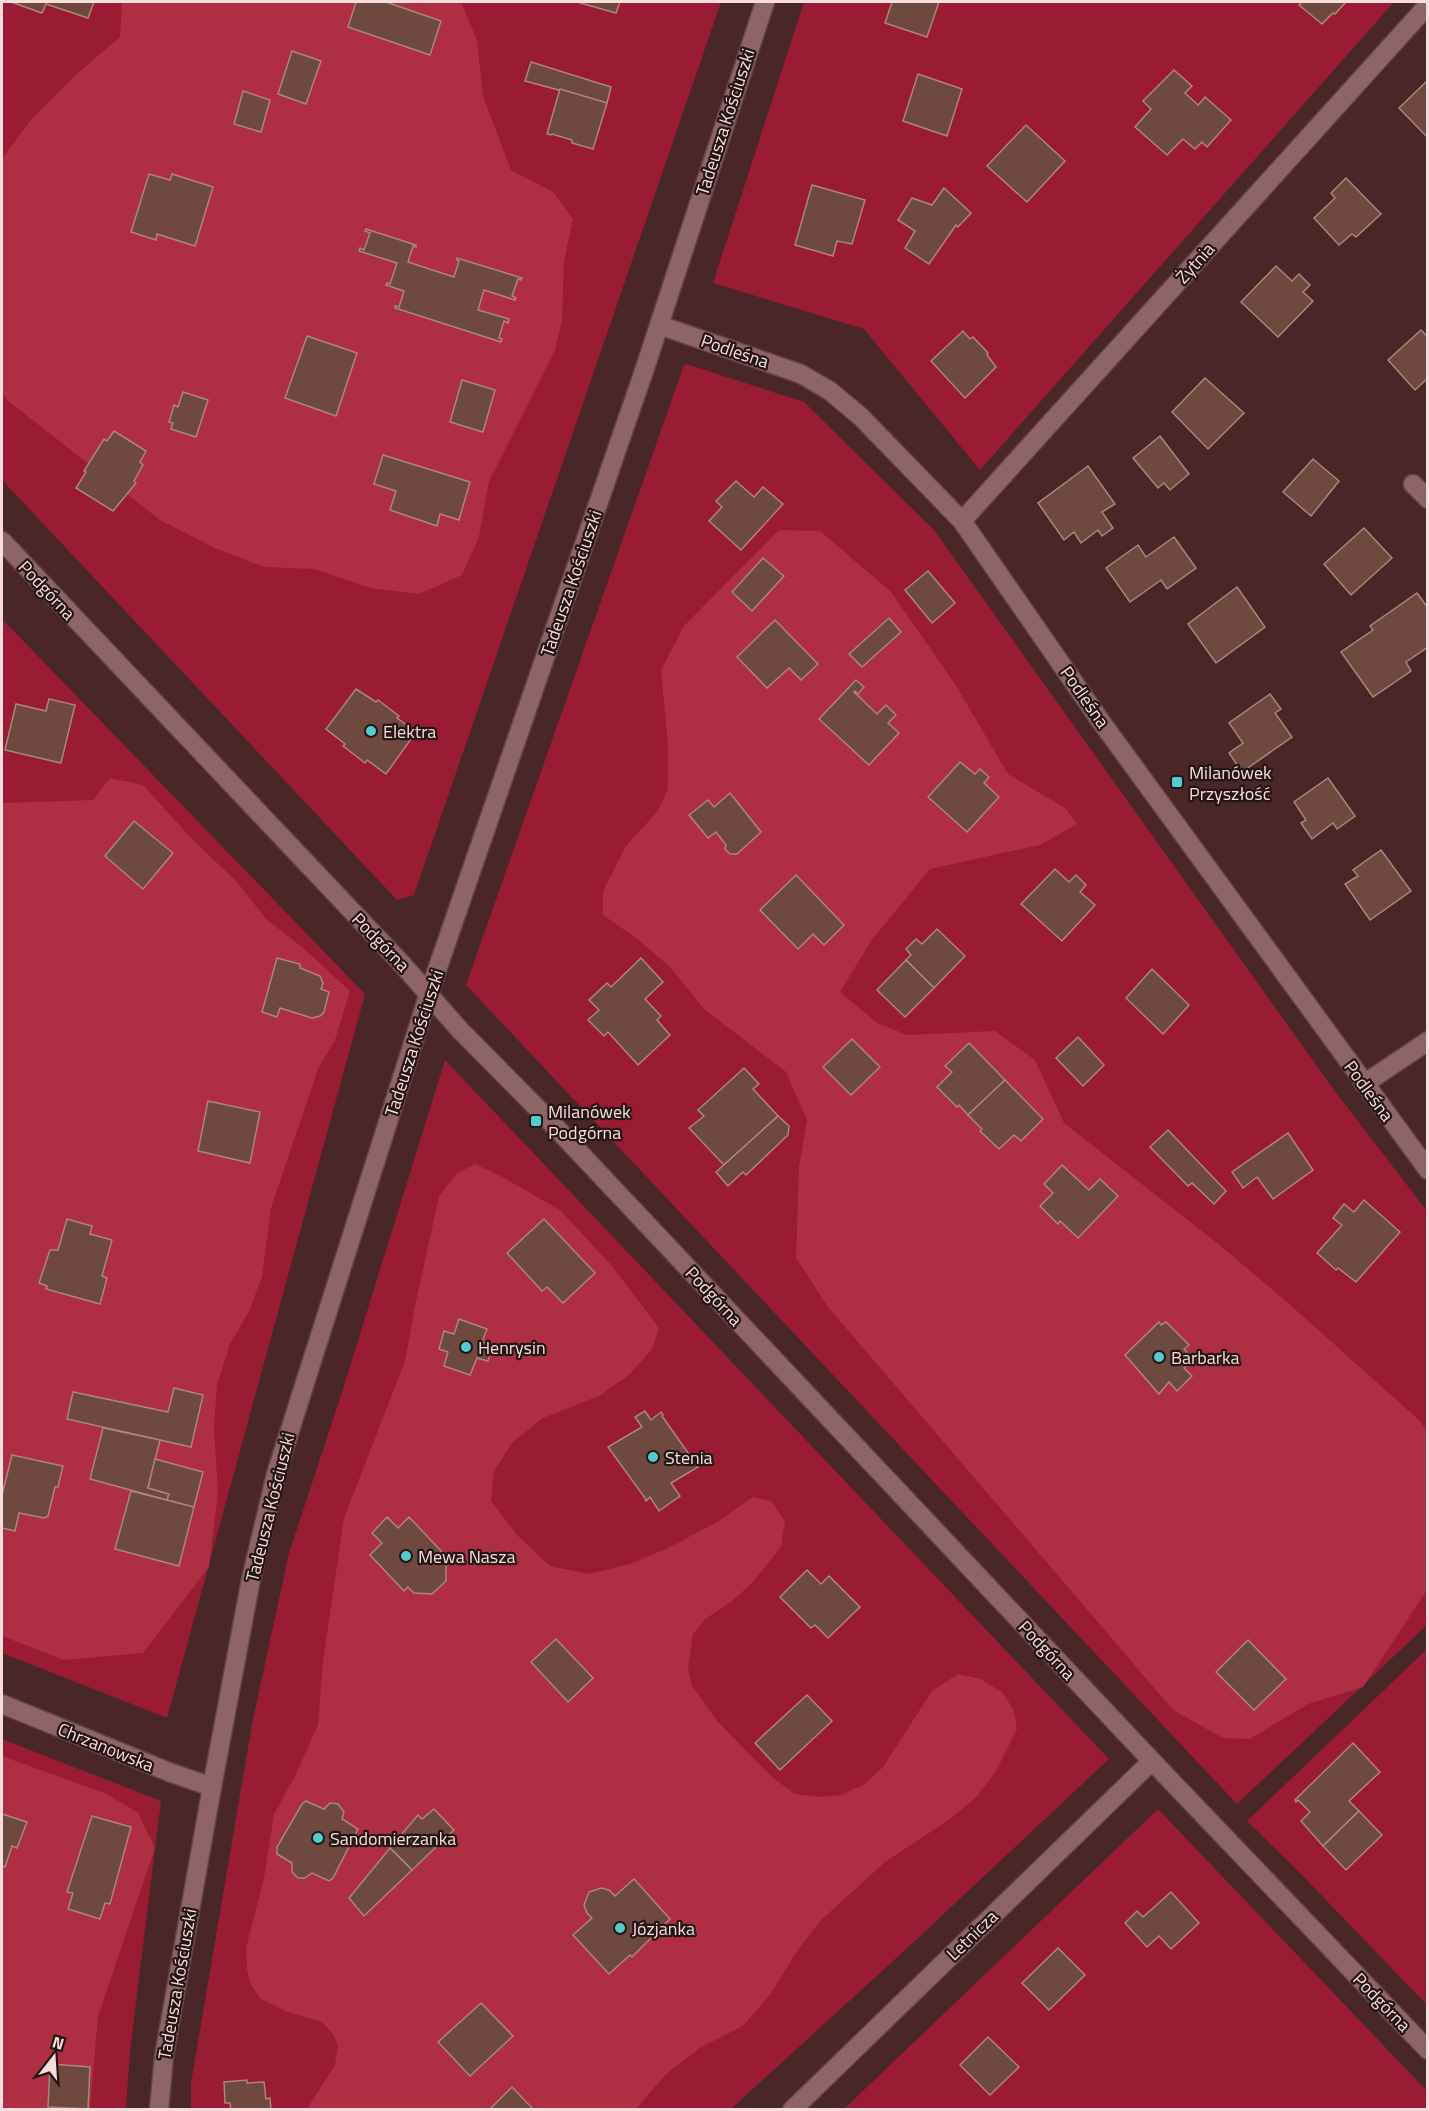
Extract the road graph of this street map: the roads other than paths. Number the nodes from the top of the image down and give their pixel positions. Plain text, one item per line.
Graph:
1 (765, 2) edge
2 (1428, 5) edge
3 (659, 325) junction
4 (1413, 484) dead end
5 (1428, 499) edge
6 (962, 521) junction
7 (2, 542) edge
8 (429, 993) junction
9 (1428, 1041) edge
10 (1364, 1084) junction
11 (1428, 1170) edge
12 (2, 1704) edge
13 (1152, 1761) junction
14 (212, 1787) junction
15 (1428, 2050) edge
16 (159, 2109) edge
17 (792, 2109) edge

1 - 3 street, Tadeusza Kościuszki
2 - 6 street, Żytnia
3 - 6 street, Podleśna
3 - 8 street, Tadeusza Kościuszki
4 - 5 street
6 - 10 street, Podleśna
7 - 8 street, Podgórna
8 - 13 street, Podgórna
8 - 14 street, Tadeusza Kościuszki
9 - 10 street
10 - 11 street, Podleśna
12 - 14 street, Chrzanowska
13 - 15 street, Podgórna
13 - 17 street, Letnicza
14 - 16 street, Tadeusza Kościuszki

